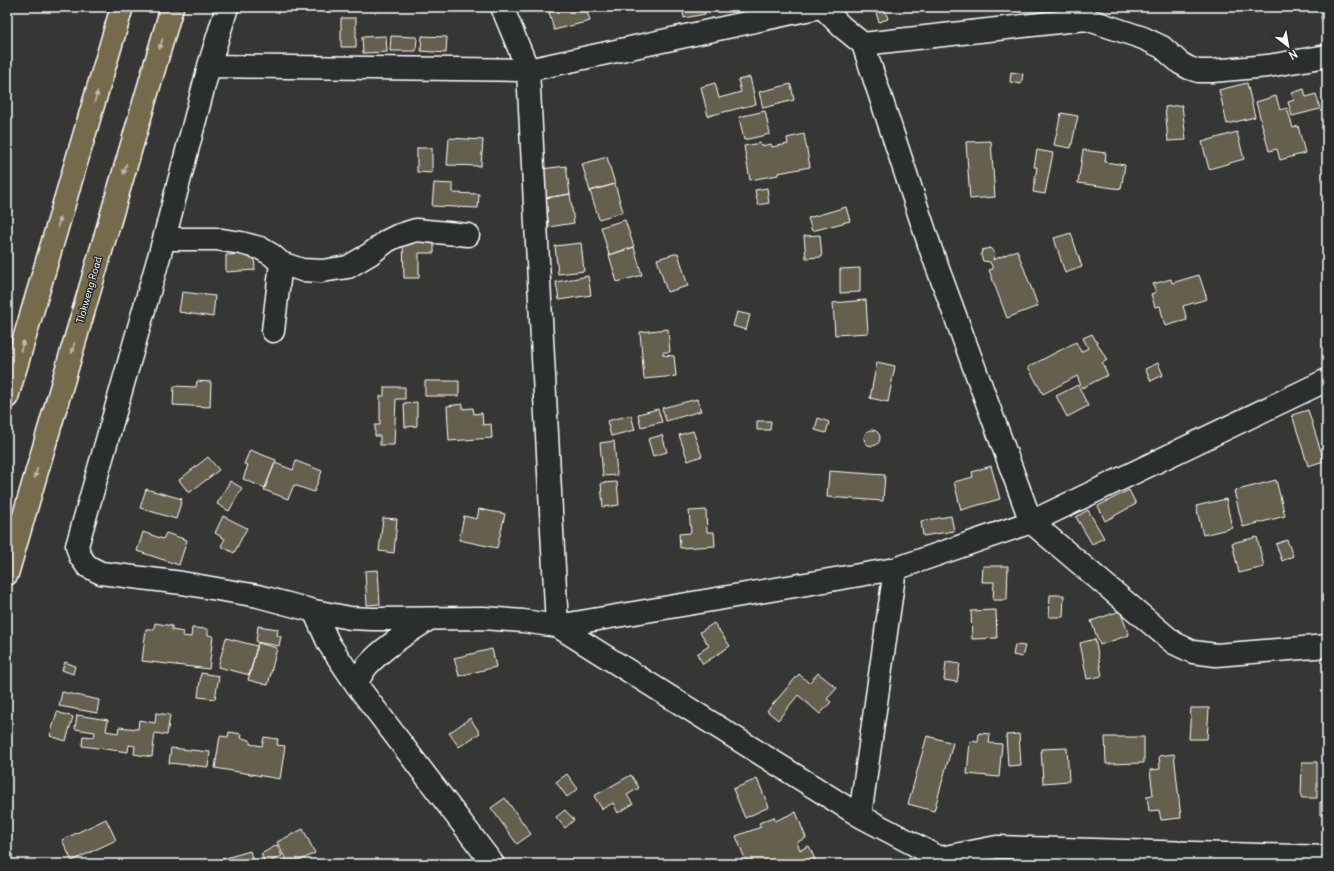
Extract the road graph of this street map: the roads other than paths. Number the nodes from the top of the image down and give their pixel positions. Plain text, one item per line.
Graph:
1 (122, 7) edge
2 (172, 7) edge
3 (227, 7) edge
4 (502, 7) edge
5 (821, 7) edge
6 (1086, 13) edge
7 (863, 44) junction
8 (1327, 56) edge
9 (209, 66) junction
10 (528, 70) junction
11 (468, 235) dead end
12 (164, 239) junction
13 (280, 263) junction
14 (273, 331) dead end
15 (1327, 380) edge
16 (7, 397) edge
17 (1030, 522) junction
18 (895, 569) junction
19 (7, 574) edge
20 (314, 610) junction
21 (429, 619) junction
22 (557, 626) junction
23 (1327, 646) edge
24 (356, 684) junction
25 (860, 816) junction
26 (1327, 857) edge
27 (931, 861) edge
28 (493, 864) edge

16 -> 1 main road
2 -> 19 main road, Tlokweng Road
3 - 9 street
4 - 10 street
5 - 7 street
5 - 10 street
6 - 7 street
6 - 8 street
7 - 17 street
9 - 10 street
9 - 12 street
10 - 22 street
11 - 13 street
12 - 13 street
12 - 20 street
13 - 14 street
15 - 17 street
17 - 18 street
17 - 23 street
18 - 22 street
18 - 25 street
20 - 21 street
20 - 24 street
21 - 22 street
21 - 24 street
22 - 25 street
24 - 28 street
25 - 27 street
26 - 27 street

